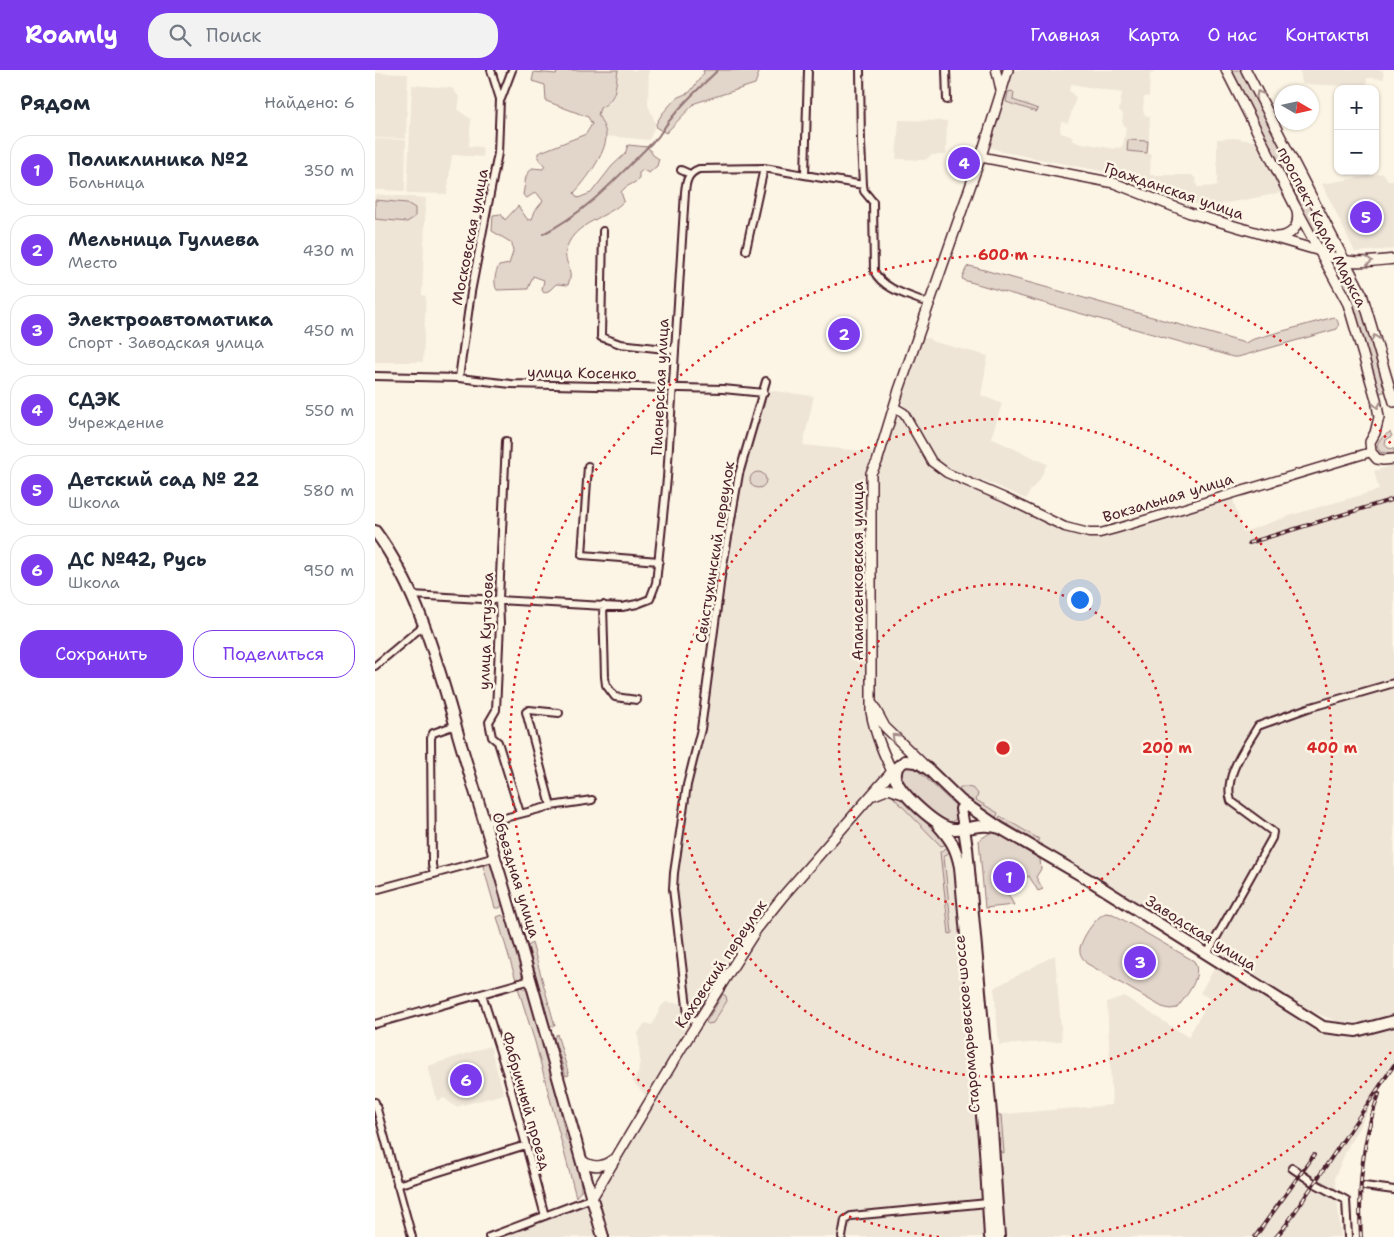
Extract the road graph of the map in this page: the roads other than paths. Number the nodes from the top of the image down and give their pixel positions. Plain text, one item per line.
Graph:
1 (491, 70) edge
2 (512, 70) edge
3 (808, 70) edge
4 (860, 70) edge
5 (947, 70) edge
6 (996, 70) edge
7 (1006, 70) edge
8 (1227, 70) edge
9 (1246, 70) edge
10 (495, 79) junction
11 (508, 80) junction
12 (1001, 92) junction
13 (500, 100) junction
14 (947, 100) dead end
15 (981, 157) junction
16 (764, 168) junction
17 (681, 170) dead end
18 (689, 175) junction
19 (805, 175) junction
20 (863, 185) junction
21 (1295, 206) junction
22 (603, 230) dead end
23 (1269, 236) junction
24 (746, 250) dead end
25 (1320, 251) junction
26 (1394, 259) edge
27 (1345, 262) junction
28 (930, 304) junction
29 (674, 350) junction
30 (375, 376) edge
31 (459, 378) junction
32 (766, 381) dead end
33 (672, 387) junction
34 (764, 393) junction
35 (1394, 402) edge
36 (893, 406) junction
37 (506, 441) dead end
38 (1371, 452) junction
39 (1394, 459) edge
40 (587, 466) dead end
41 (375, 531) edge
42 (659, 561) junction
43 (412, 595) junction
44 (499, 600) junction
45 (603, 605) junction
46 (423, 625) junction
47 (375, 666) edge
48 (1394, 683) edge
49 (872, 697) junction
50 (637, 700) dead end
51 (559, 713) dead end
52 (456, 725) junction
53 (884, 754) junction
54 (928, 769) junction
55 (893, 775) junction
56 (879, 785) junction
57 (951, 791) junction
58 (907, 795) junction
59 (869, 797) junction
60 (592, 800) dead end
61 (551, 806) junction
62 (961, 809) junction
63 (520, 813) junction
64 (932, 819) junction
65 (485, 823) junction
66 (980, 825) junction
67 (944, 826) junction
68 (965, 828) junction
69 (1000, 828) junction
70 (966, 841) junction
71 (496, 857) junction
72 (434, 874) junction
73 (375, 890) edge
74 (1207, 954) junction
75 (531, 980) junction
76 (482, 994) junction
77 (1394, 1021) edge
78 (375, 1024) edge
79 (698, 1024) junction
80 (375, 1102) edge
81 (526, 1145) junction
82 (614, 1159) junction
83 (583, 1161) junction
84 (1293, 1168) dead end
85 (397, 1185) junction
86 (1364, 1186) dead end
87 (1394, 1190) edge
88 (592, 1198) junction
89 (988, 1203) junction
90 (545, 1216) junction
91 (412, 1237) edge
92 (489, 1237) edge
93 (603, 1237) edge
94 (842, 1237) edge
95 (990, 1237) edge
96 (999, 1237) edge
97 (1348, 1237) edge

1 - 10 street, Московская улица
2 - 11 street, Московская улица
3 - 19 street
4 - 20 street
5 - 14 street
6 - 12 street
7 - 12 main road, Апанасенковская улица
8 - 21 main road, проспект Карла Маркса
27 -> 9 main road, проспект Карла Маркса
10 - 11 street
10 - 13 street, Московская улица
11 - 13 street, Московская улица
12 - 15 main road, Апанасенковская улица
13 - 31 street, Московская улица
15 - 23 main road, Гражданская улица
15 - 28 main road, Апанасенковская улица
16 - 18 street
16 - 19 street
16 - 24 street
17 - 18 street
18 - 29 street, Пионерская улица
19 - 20 street
20 - 28 street
21 - 23 main road, Гражданская улица
21 - 25 main road, проспект Карла Маркса
22 - 29 street
23 - 25 main road, Гражданская улица
25 - 27 main road, Гражданская улица
25 -> 38 main road, проспект Карла Маркса
27 -> 26 main road, Гражданская улица
35 -> 27 main road, проспект Карла Маркса
28 - 36 main road, Апанасенковская улица
29 - 33 street, Пионерская улица
30 - 31 street, улица Косенко
31 - 33 street, улица Косенко
32 - 34 street, Свистухинский переулок
33 - 34 street, улица Косенко
33 - 42 street, Пионерская улица
34 - 79 street, Свистухинский переулок
36 - 38 street, Вокзальная улица
36 - 49 main road, Апанасенковская улица
37 - 44 street, улица Кутузова
38 - 39 main road
40 - 42 street
41 - 43 main road, Объездная улица
42 - 45 street, Пионерская улица
43 - 44 street
43 - 46 main road, Объездная улица
44 - 45 street
44 - 63 street, улица Кутузова
45 - 50 street
46 - 47 street
46 - 52 main road, Объездная улица
48 - 74 street
49 - 53 main road
54 -> 49 main road
51 - 61 street
52 - 65 main road, Объездная улица
52 - 72 street
53 - 55 main road
53 - 56 main road
54 - 55 main road
54 - 57 main road
55 - 56 main road, Каховский переулок
55 - 58 main road
56 - 59 main road, Каховский переулок
57 - 62 main road, Старомарьевское шоссе
57 - 69 main road, Заводская улица
58 - 59 main road
58 - 64 main road
59 - 79 main road, Каховский переулок
60 - 61 street
61 - 63 street
62 - 67 main road
62 - 68 main road, Старомарьевское шоссе
63 - 65 street
64 - 67 main road
64 - 89 main road, Старомарьевское шоссе
65 - 71 main road, Объездная улица
66 - 68 main road
66 - 69 main road
66 - 70 main road
67 - 68 main road
68 - 70 main road, Старомарьевское шоссе
69 - 74 main road, Заводская улица
70 - 96 main road, Старомарьевское шоссе
71 - 72 street
71 - 75 main road, Объездная улица
72 - 73 street
74 - 77 main road, Заводская улица
75 - 76 street
75 - 83 main road, Объездная улица
76 - 78 street
76 - 81 street, Фабричный проезд
79 - 82 main road, Каховский переулок
80 - 85 street
81 - 85 street
81 - 90 street, Фабричный проезд
82 - 83 main road
82 - 88 main road, Каховский переулок
83 - 88 main road, Объездная улица
84 - 97 street
85 - 91 street
86 - 87 street
88 - 90 street
88 - 93 main road, Объездная улица
89 - 94 street
89 - 95 main road, Старомарьевское шоссе
90 - 92 street

